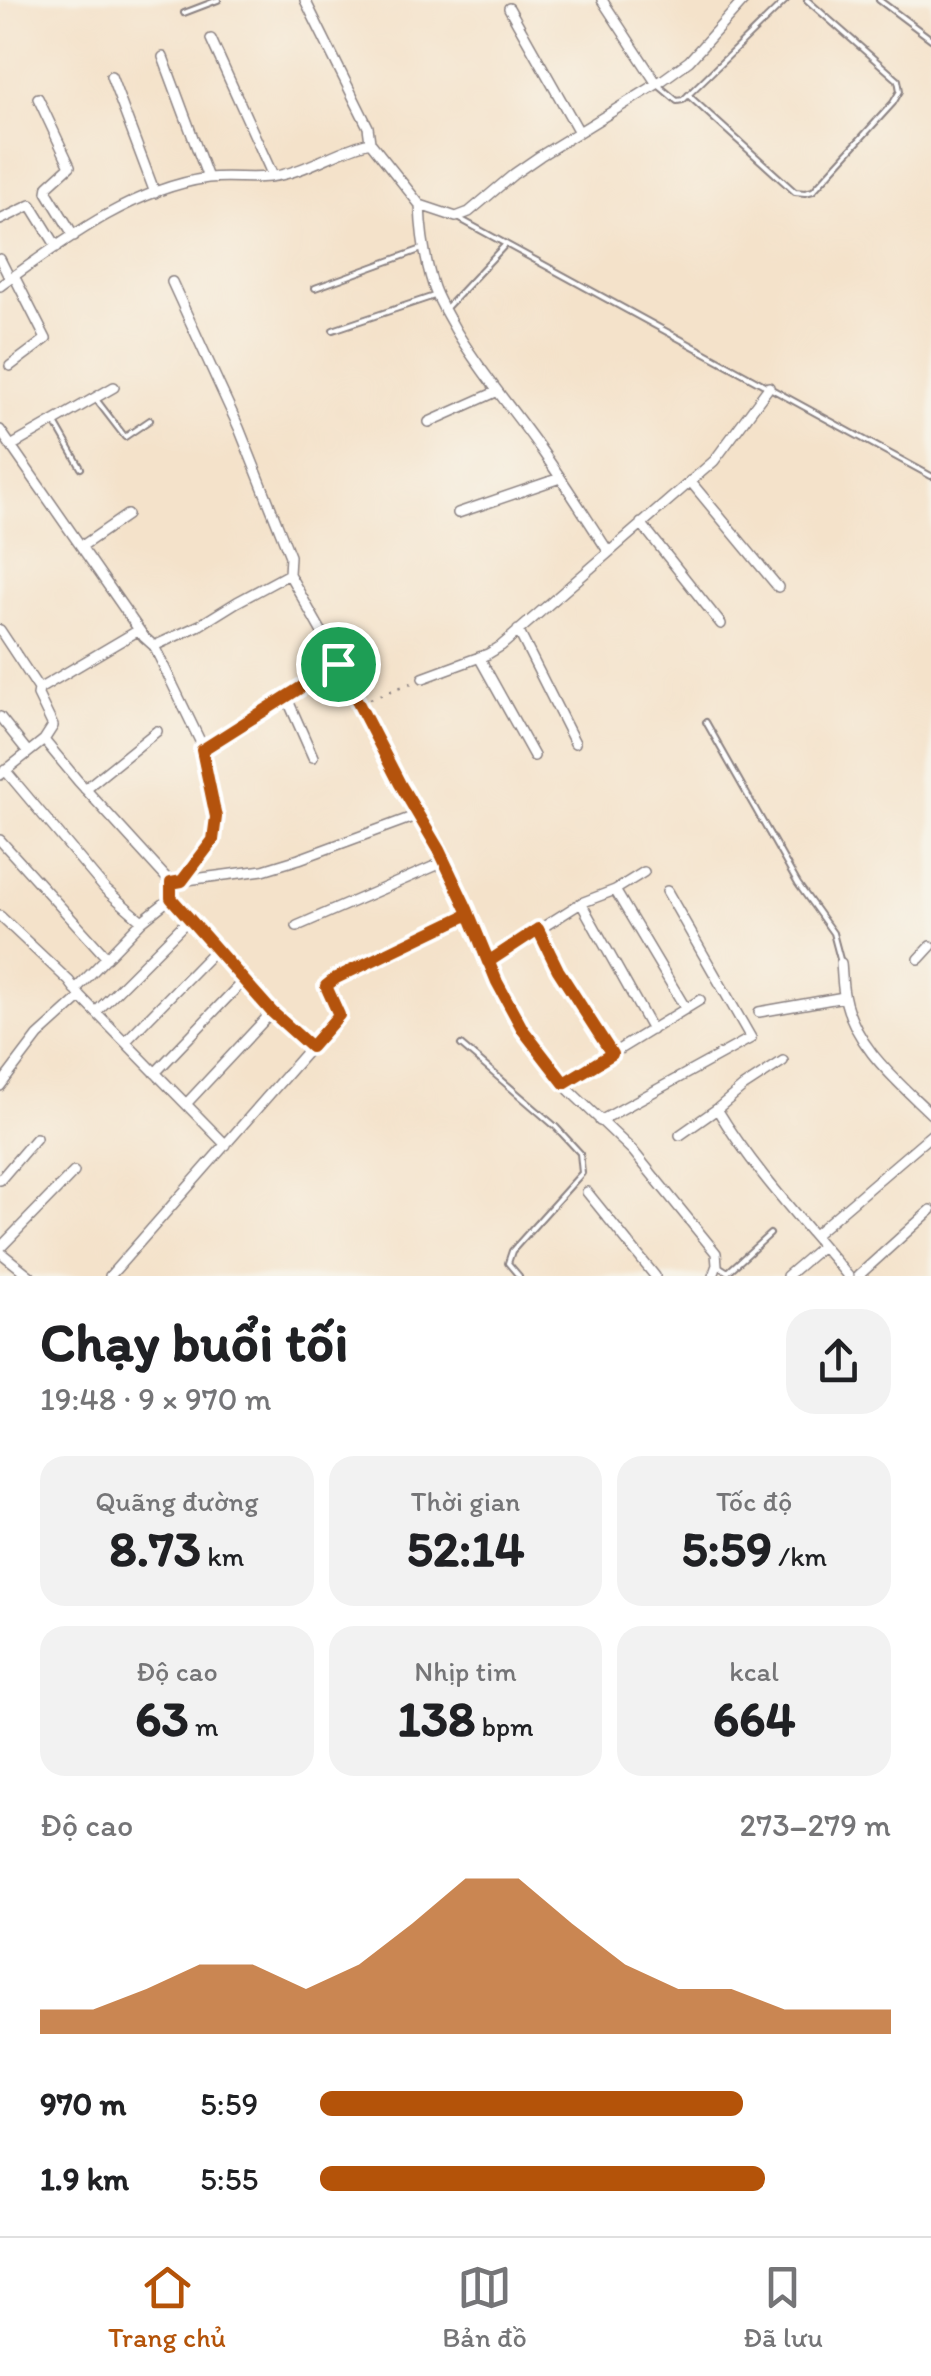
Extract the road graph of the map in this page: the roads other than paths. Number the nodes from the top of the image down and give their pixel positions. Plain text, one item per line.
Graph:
1 (218, 0) edge
2 (305, 0) edge
3 (602, 0) edge
4 (744, 0) edge
5 (786, 0) edge
6 (807, 0) edge
7 (880, 0) edge
8 (509, 8) dead end
9 (184, 13) dead end
10 (211, 39) dead end
11 (931, 39) edge
12 (163, 57) dead end
13 (111, 76) dead end
14 (657, 84) junction
15 (688, 95) junction
16 (38, 98) dead end
17 (580, 132) junction
18 (370, 142) junction
19 (274, 176) junction
20 (208, 178) junction
21 (155, 193) junction
22 (420, 204) junction
23 (456, 217) junction
24 (0, 220) edge
25 (74, 236) junction
26 (505, 244) junction
27 (57, 247) junction
28 (425, 248) junction
29 (0, 259) edge
30 (12, 278) junction
31 (172, 282) dead end
32 (0, 286) edge
33 (315, 288) dead end
34 (437, 295) junction
35 (445, 310) junction
36 (333, 330) dead end
37 (10, 366) joint
38 (0, 373) edge
39 (114, 387) dead end
40 (769, 388) junction
41 (496, 392) junction
42 (96, 398) junction
43 (150, 420) dead end
44 (54, 421) junction
45 (429, 422) dead end
46 (0, 430) edge
47 (11, 446) junction
48 (81, 468) dead end
49 (931, 476) edge
50 (560, 478) junction
51 (690, 481) junction
52 (458, 513) dead end
53 (127, 515) dead end
54 (641, 524) junction
55 (82, 546) junction
56 (608, 551) junction
57 (290, 574) junction
58 (778, 586) dead end
59 (720, 624) dead end
60 (0, 630) edge
61 (139, 630) junction
62 (518, 630) junction
63 (154, 646) junction
64 (479, 657) junction
65 (338, 664) junction
66 (423, 678) road end
67 (39, 688) junction
68 (286, 696) junction
69 (0, 716) edge
70 (706, 722) dead end
71 (157, 732) dead end
72 (44, 740) junction
73 (575, 743) dead end
74 (202, 750) junction
75 (28, 752) junction
76 (534, 756) dead end
77 (312, 757) dead end
78 (3, 772) edge
79 (85, 789) junction
80 (418, 815) junction
81 (0, 840) edge
82 (444, 862) junction
83 (644, 872) dead end
84 (176, 882) junction
85 (615, 890) junction
86 (667, 891) dead end
87 (171, 898) junction
88 (581, 903) junction
89 (469, 914) junction
90 (0, 916) edge
91 (189, 919) junction
92 (142, 921) junction
93 (297, 926) dead end
94 (538, 929) junction
95 (931, 946) edge
96 (216, 949) junction
97 (106, 958) junction
98 (919, 959) dead end
99 (488, 962) junction
100 (840, 963) joint
101 (244, 980) junction
102 (78, 993) junction
103 (844, 997) junction
104 (700, 1000) dead end
105 (686, 1009) junction
106 (96, 1012) junction
107 (272, 1012) junction
108 (758, 1012) dead end
109 (652, 1030) junction
110 (125, 1042) junction
111 (461, 1044) dead end
112 (311, 1047) junction
113 (612, 1054) junction
114 (783, 1062) dead end
115 (155, 1073) junction
116 (564, 1083) junction
117 (0, 1086) edge
118 (186, 1104) junction
119 (717, 1109) junction
120 (931, 1114) edge
121 (600, 1121) junction
122 (680, 1135) dead end
123 (931, 1135) edge
124 (36, 1138) dead end
125 (226, 1145) junction
126 (74, 1172) dead end
127 (0, 1180) edge
128 (587, 1192) dead end
129 (931, 1210) edge
130 (770, 1234) dead end
131 (814, 1235) junction
132 (822, 1246) junction
133 (0, 1250) edge
134 (717, 1264) junction
135 (30, 1276) edge
136 (110, 1276) edge
137 (518, 1276) edge
138 (655, 1276) edge
139 (713, 1276) edge
140 (787, 1276) edge
141 (848, 1276) edge
142 (858, 1276) edge

1 - 9 lane
2 - 18 street
3 - 14 street
4 - 14 street
5 - 15 lane
6 - 15 lane
7 - 11 lane
8 - 17 street
10 - 19 street
12 - 20 street
13 - 21 street
14 - 15 lane
14 - 17 street
16 - 25 street
17 - 23 street
18 - 19 street
18 - 22 street
19 - 20 street
20 - 21 street
21 - 25 street
22 - 23 street
22 - 28 street
23 - 26 lane
24 - 27 street
25 - 27 street
26 - 35 lane
26 - 40 lane
27 - 30 street
28 - 33 lane
28 - 34 street
29 - 30 street
30 - 32 street
30 - 37 street
31 - 57 street
34 - 35 street
34 - 36 lane
35 - 41 street
37 - 38 lane
39 - 42 street
40 - 49 lane
40 - 51 street
41 - 45 street
41 - 50 street
42 - 43 lane
42 - 44 street
44 - 47 street
44 - 48 lane
46 - 47 street
47 - 55 street
50 - 52 street
50 - 56 street
51 - 54 street
51 - 58 street
53 - 55 street
54 - 56 street
54 - 59 street
55 - 61 street
56 - 62 street
57 - 63 street
57 - 65 street
60 - 67 street
61 - 63 street
61 - 67 street
62 - 64 street
62 - 73 street
63 - 74 street
64 - 66 street
64 - 76 street
65 - 68 street
65 - 80 street
67 - 72 street
68 - 74 street
68 - 77 street
69 - 75 street
70 - 100 lane
71 - 79 street
72 - 75 street
72 - 79 street
74 - 84 street
75 - 78 street
78 - 92 street
79 - 84 street
80 - 82 street
80 - 84 street
81 - 97 street
82 - 89 street
82 - 93 street
83 - 85 street
84 - 87 street
85 - 88 street
85 - 105 street
86 - 121 street
87 - 91 street
87 - 92 street
88 - 94 street
88 - 109 street
89 - 99 street
89 - 112 street
90 - 102 street
91 - 96 street
91 - 106 street
92 - 97 street
94 - 99 street
94 - 113 street
95 - 98 street
96 - 101 street
96 - 110 street
97 - 102 street
99 - 116 street
100 - 103 street
101 - 107 street
101 - 115 street
102 - 106 street
102 - 117 street
103 - 108 street
103 - 120 street
104 - 105 street
105 - 109 street
106 - 110 street
107 - 112 street
107 - 118 street
109 - 113 street
110 - 115 street
111 - 137 lane
112 - 125 street
113 - 116 street
114 - 119 street
115 - 118 street
116 - 121 street
118 - 125 street
119 - 122 street
119 - 131 street
121 - 134 street
123 - 131 street
124 - 127 street
125 - 136 street
126 - 133 street
128 - 138 street
129 - 142 street
130 - 134 lane
131 - 132 street
132 - 140 street
132 - 141 street
133 - 135 street
134 - 139 street

